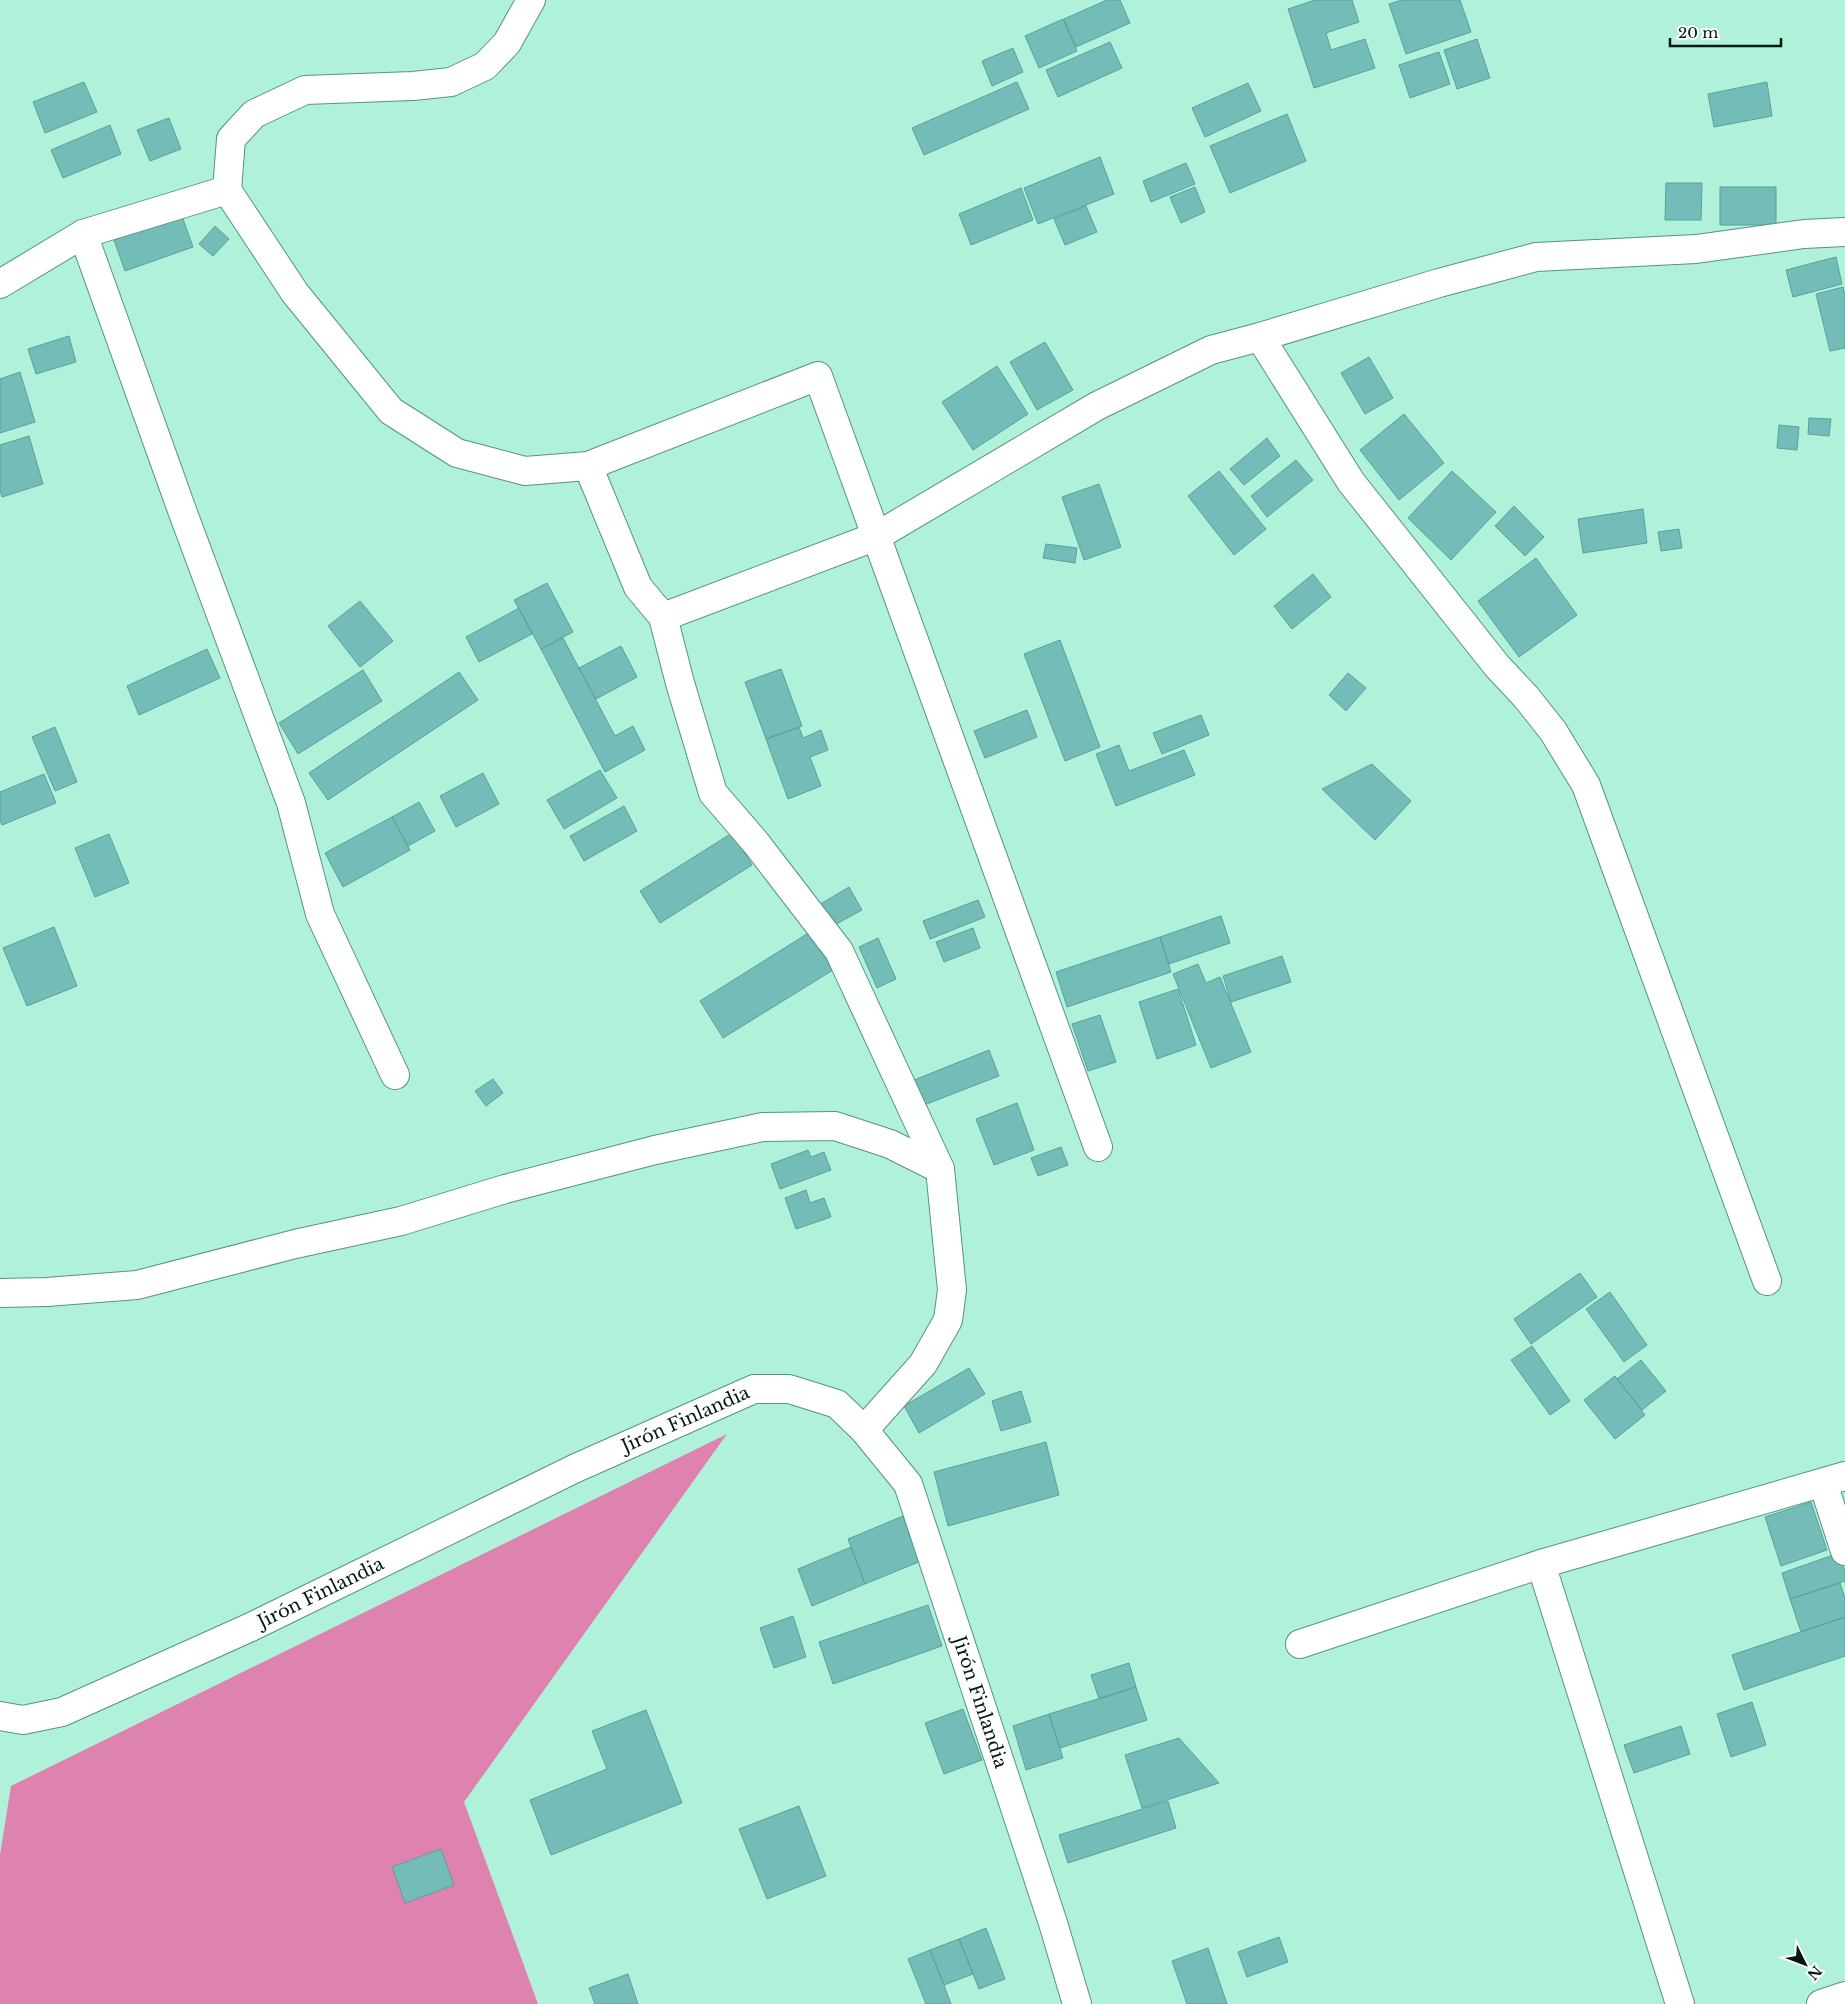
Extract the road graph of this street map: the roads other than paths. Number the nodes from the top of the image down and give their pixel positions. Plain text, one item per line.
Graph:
1 (531, 0) edge
2 (227, 190) junction
3 (1845, 232) edge
4 (83, 234) junction
5 (0, 284) edge
6 (1260, 338) junction
7 (588, 466) junction
8 (877, 536) junction
9 (663, 617) junction
10 (395, 1076) dead end
11 (1098, 1147) dead end
12 (940, 1168) junction
13 (1767, 1281) dead end
14 (0, 1294) edge
15 (864, 1430) junction
16 (1834, 1480) edge
17 (1845, 1551) edge
18 (1541, 1564) junction
19 (1300, 1644) dead end
20 (0, 1716) edge
21 (1845, 1996) edge
22 (1077, 2004) edge
23 (1680, 2004) edge
24 (1821, 2004) edge

1 - 2 street
2 - 4 street
2 - 7 street
3 - 6 street
4 - 5 street
4 - 10 street
6 - 8 street
6 - 13 street
7 - 8 street
7 - 9 street
8 - 9 street
8 - 11 street
9 - 12 street
12 - 14 street
12 - 15 street
15 - 20 street, Jirón Finlandia
15 - 22 street, Jirón Finlandia
16 - 17 street
16 - 18 street
18 - 19 street
18 - 23 street
21 - 24 street

